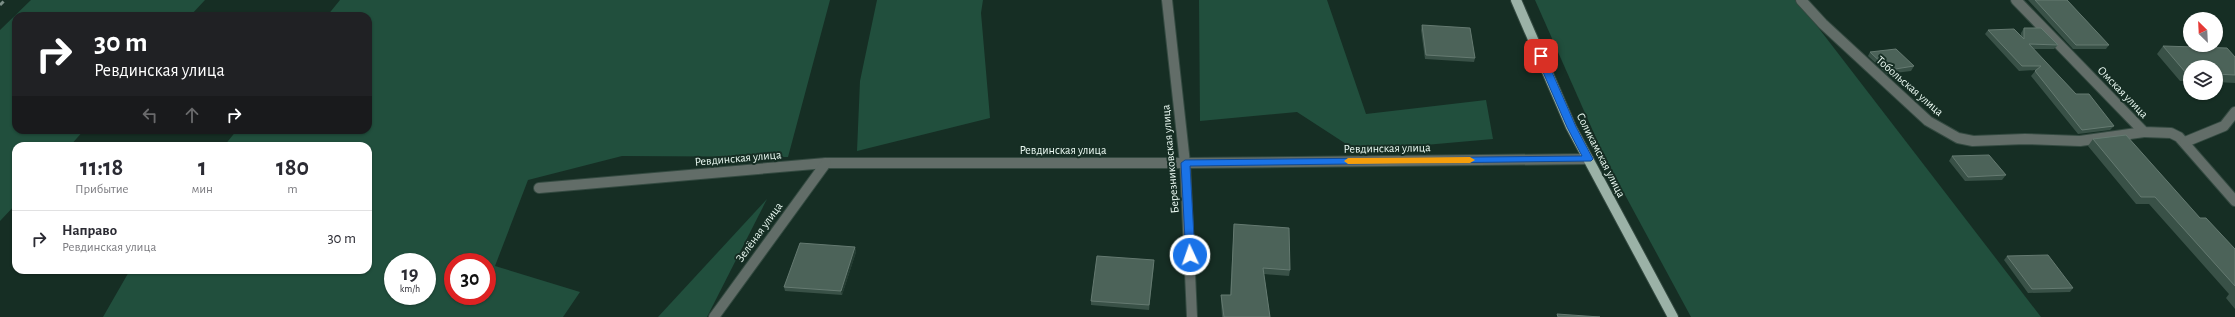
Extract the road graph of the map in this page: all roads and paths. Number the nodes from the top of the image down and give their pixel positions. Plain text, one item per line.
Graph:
1 (1167, 0) edge
2 (1516, 0) edge
3 (1802, 0) edge
4 (2016, 0) edge
5 (2235, 112) edge
6 (2144, 132) junction
7 (2185, 142) junction
8 (1588, 159) junction
9 (826, 163) junction
10 (1185, 163) junction
11 (539, 188) dead end
12 (2235, 201) edge
13 (714, 317) edge
14 (1192, 317) edge
15 (1673, 317) edge

1 - 10 street, Березниковская улица
2 - 8 main road, Соликамская улица
3 - 6 street, Тобольская улица
4 - 6 street, Омская улица
5 - 7 street
6 - 7 street, Омская улица
7 - 12 street, Омская улица
8 - 10 street, Ревдинская улица
8 - 15 main road, Соликамская улица
9 - 10 street, Ревдинская улица
9 - 11 street, Ревдинская улица
9 - 13 street, Зелёная улица
10 - 14 street, Березниковская улица

